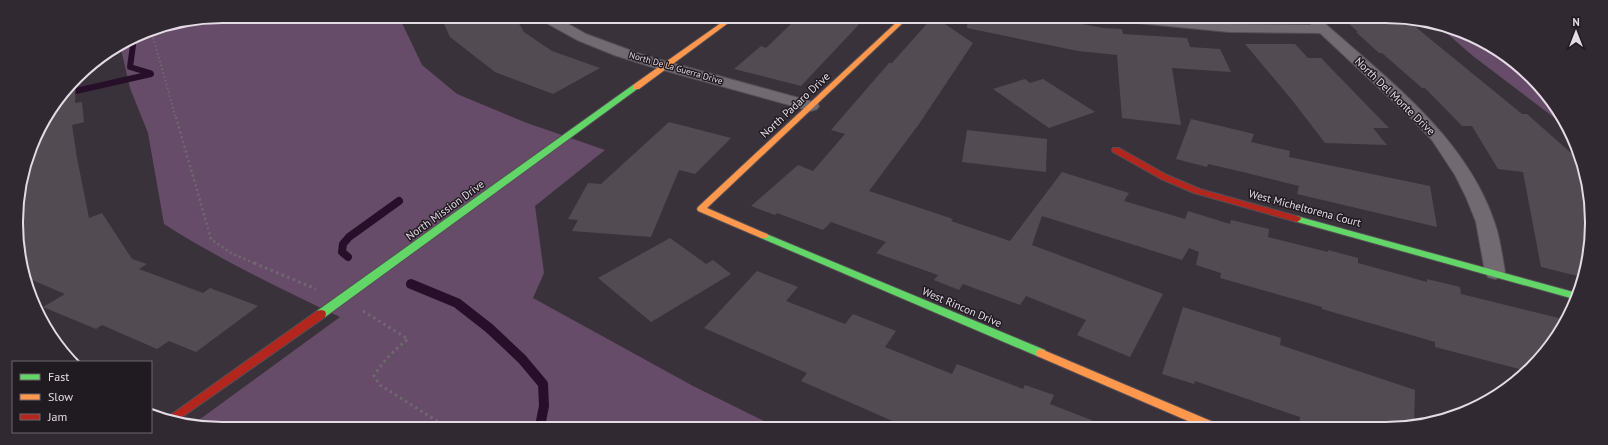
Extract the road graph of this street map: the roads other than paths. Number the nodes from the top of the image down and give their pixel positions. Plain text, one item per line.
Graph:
1 (556, 23) edge
2 (725, 23) edge
3 (900, 23) edge
4 (1178, 23) edge
5 (1319, 24) edge
6 (665, 66) junction
7 (811, 106) junction
8 (1116, 150) dead end
9 (701, 209) joint
10 (1495, 272) junction
11 (1571, 295) edge
12 (176, 416) edge
13 (1202, 422) edge

1 - 6 street, North De La Guerra Drive
2 - 6 street, North Mission Drive
3 - 7 street, North Padaro Drive
4 - 5 street
5 - 10 street, North Del Monte Drive
6 - 7 street, North De La Guerra Drive
6 - 12 street, North Mission Drive
7 - 9 street, North Padaro Drive
8 - 10 street, West Micheltorena Court
9 - 13 street, West Rincon Drive
10 - 11 street, West Micheltorena Court

